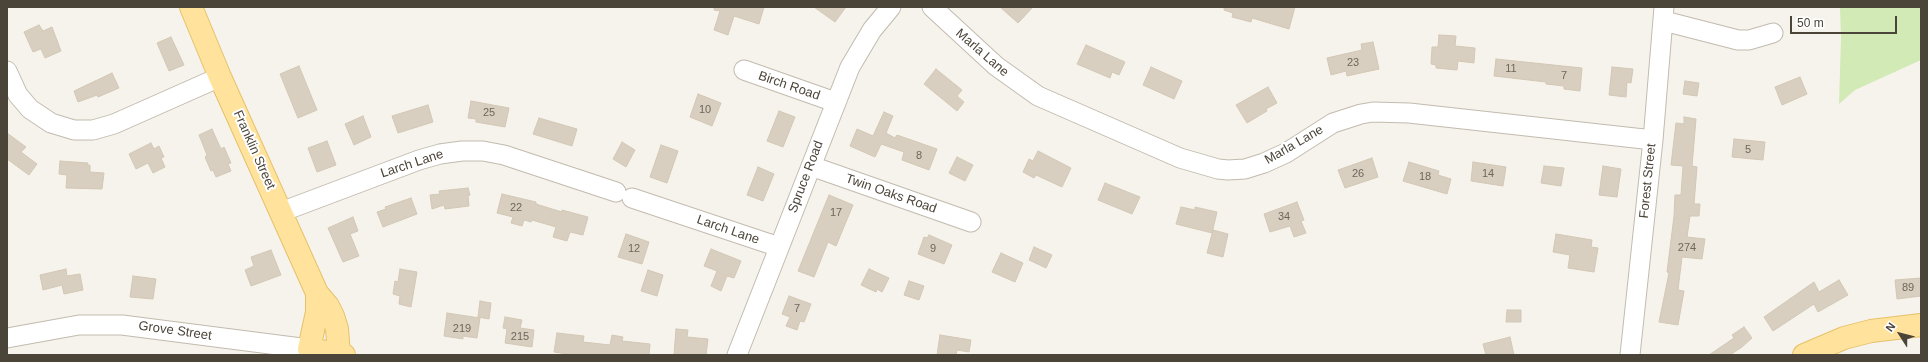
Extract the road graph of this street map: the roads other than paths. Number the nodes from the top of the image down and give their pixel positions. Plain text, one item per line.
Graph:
1 (191, 7) edge
2 (890, 7) edge
3 (932, 7) edge
4 (1664, 14) edge
5 (1773, 33) dead end
6 (744, 70) dead end
7 (7, 71) edge
8 (220, 77) junction
9 (835, 102) junction
10 (1653, 140) junction
11 (811, 166) junction
12 (281, 212) junction
13 (971, 222) dead end
14 (779, 248) junction
15 (318, 293) junction
16 (1921, 325) edge
17 (7, 338) edge
18 (309, 350) junction
19 (341, 355) edge
20 (737, 355) edge
21 (1630, 355) edge
22 (1804, 355) edge

1 - 8 main road, Franklin Street
2 - 9 street, Spruce Road
3 - 10 street, Marla Lane
4 - 5 street
4 - 10 street, Forest Street
6 - 9 street, Birch Road
7 - 8 street
8 - 12 main road, Franklin Street
9 - 11 street, Spruce Road
10 - 21 street, Forest Street
11 - 13 street, Twin Oaks Road
11 - 14 street, Spruce Road
12 - 14 street, Larch Lane
12 - 15 main road, Franklin Street
14 - 20 street, Spruce Road
15 - 18 main road, Franklin Street
15 - 19 main road, Franklin Street
16 - 22 main road
17 - 18 street, Grove Street
18 - 19 main road, Grove Street

